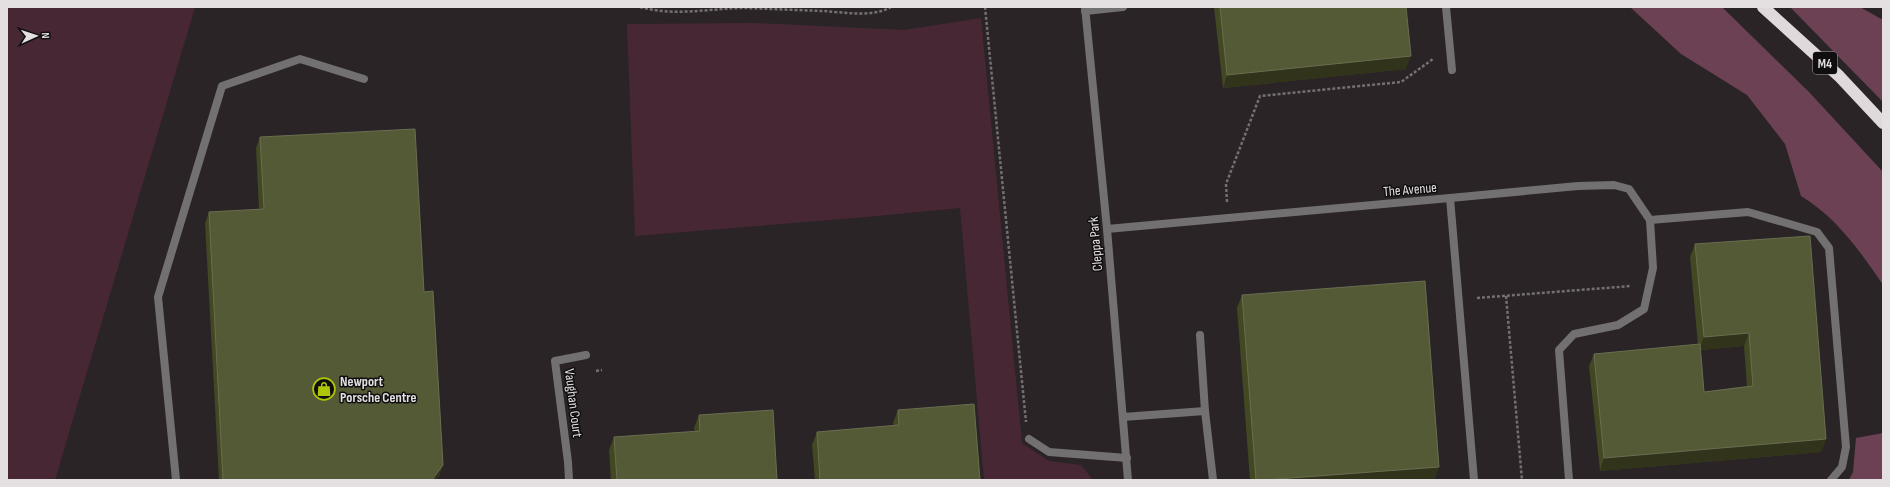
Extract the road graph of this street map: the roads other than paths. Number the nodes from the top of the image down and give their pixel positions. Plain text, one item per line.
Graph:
1 (1123, 7) edge
2 (1446, 7) edge
3 (1763, 7) edge
4 (1085, 9) edge
5 (1452, 70) dead end
6 (364, 79) dead end
7 (1883, 123) edge
8 (1450, 198) junction
9 (1650, 220) junction
10 (1107, 229) junction
11 (1200, 335) dead end
12 (586, 355) dead end
13 (1205, 411) junction
14 (1123, 416) junction
15 (1029, 439) road end
16 (1127, 458) junction
17 (176, 480) edge
18 (569, 480) edge
19 (1128, 480) edge
20 (1213, 480) edge
21 (1474, 480) edge
22 (1569, 480) edge
23 (1831, 480) edge

1 - 4 street
2 - 5 street
3 - 7 highway, M4
4 - 10 street, Cleppa Park
6 - 17 street
8 - 9 street, The Avenue
8 - 10 street, The Avenue
8 - 21 street
9 - 22 street
9 - 23 street
10 - 14 street, Cleppa Park
11 - 13 street
12 - 18 street, Vaughan Court
13 - 14 street
13 - 20 street
14 - 16 street, Cleppa Park
15 - 16 street
16 - 19 street, Cleppa Park

